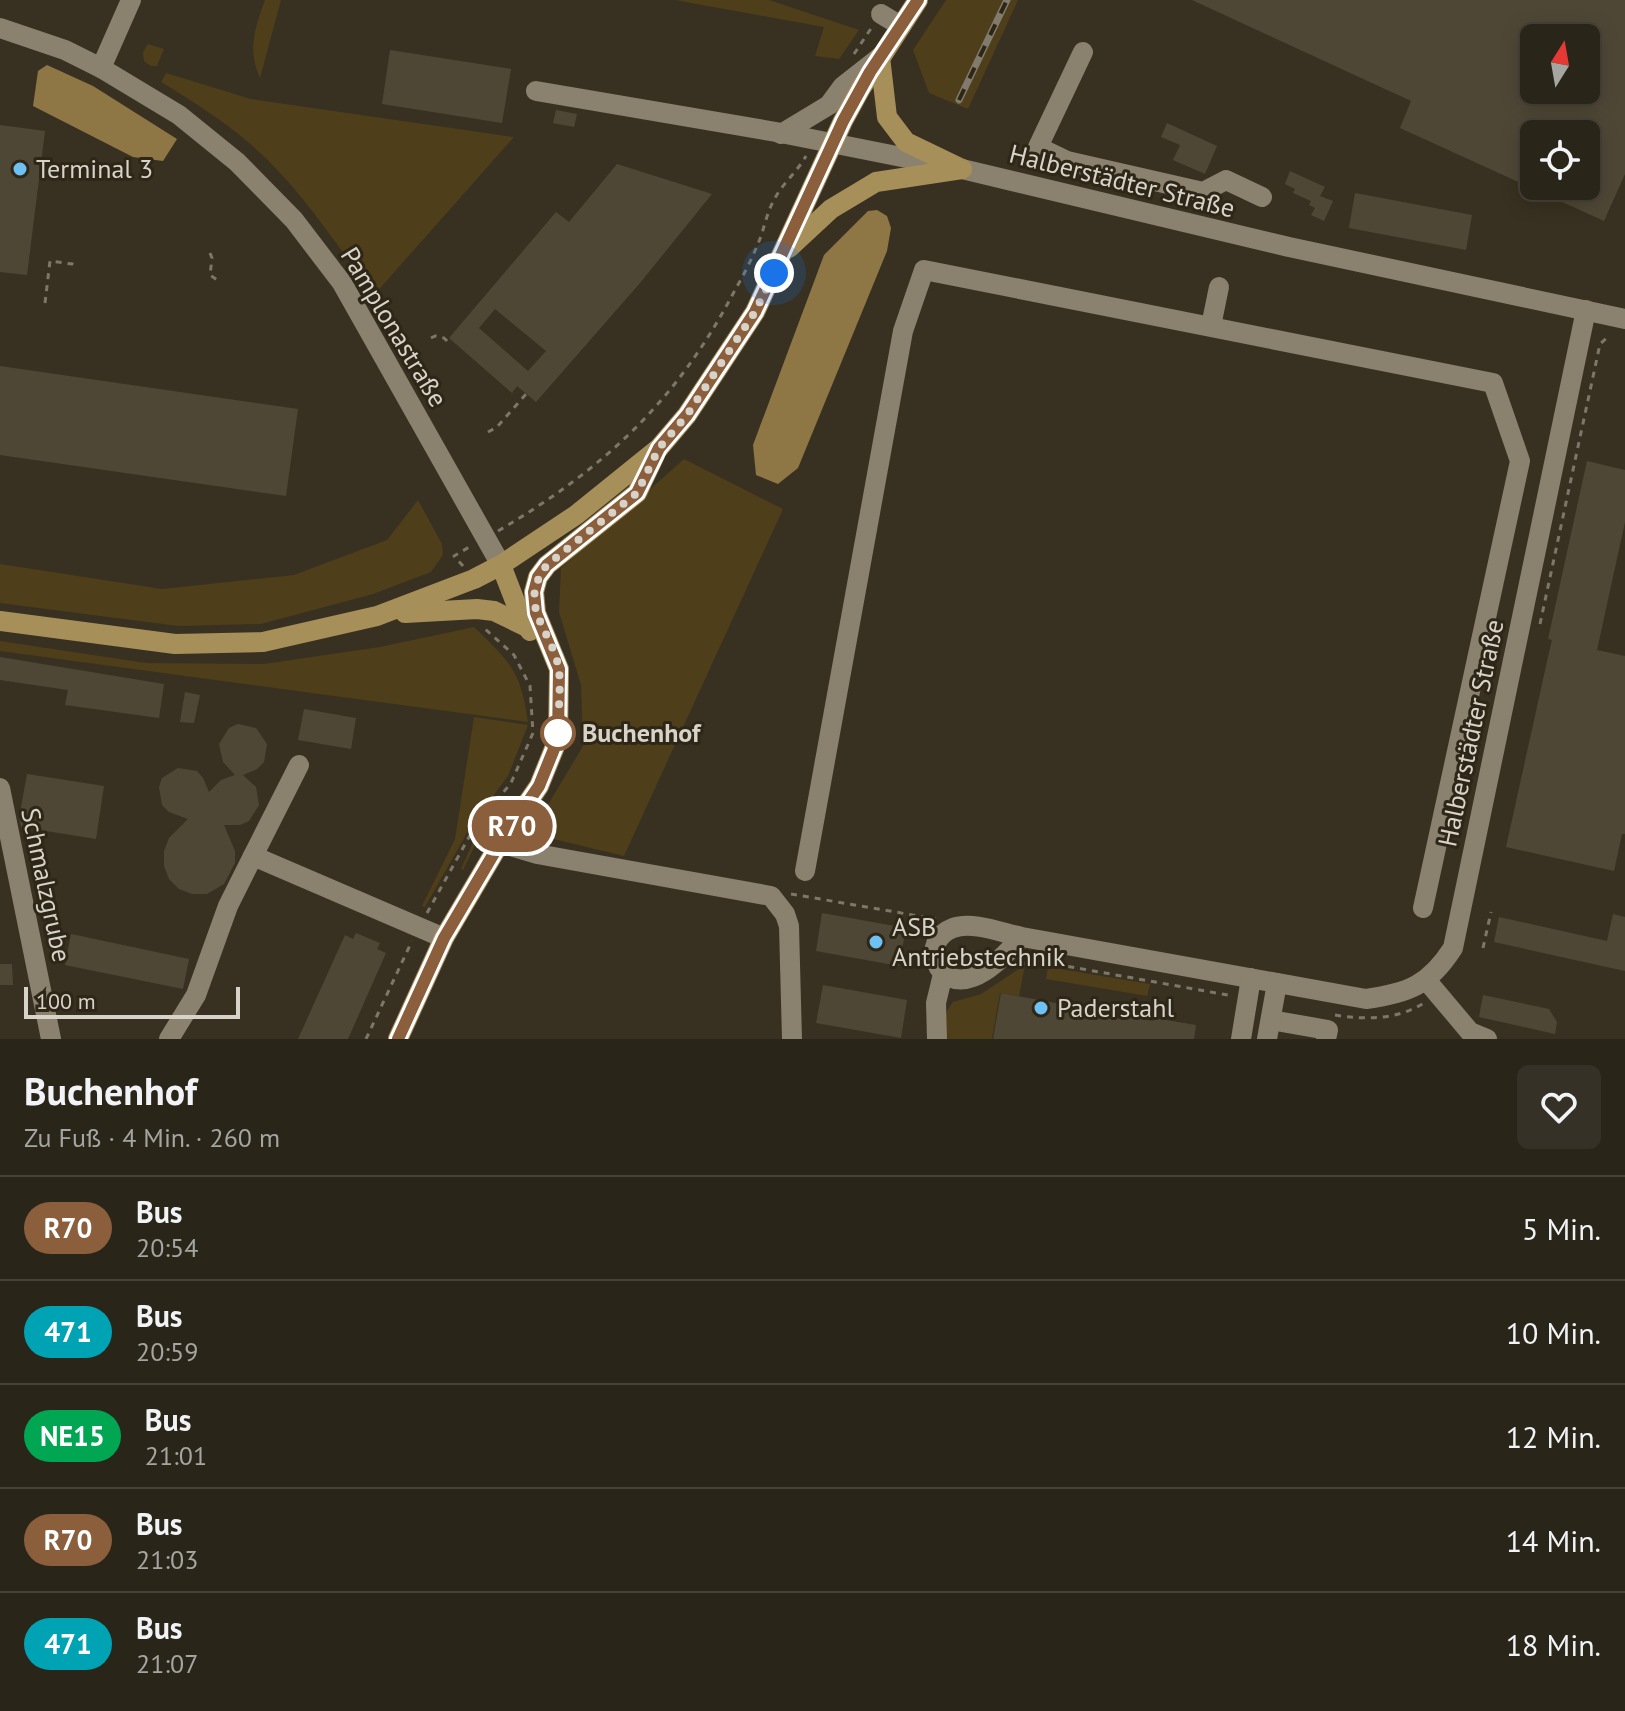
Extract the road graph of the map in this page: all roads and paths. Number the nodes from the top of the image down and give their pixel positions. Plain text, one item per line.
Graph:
1 (131, 0) edge
2 (918, 0) edge
3 (881, 14) joint
4 (901, 26) junction
5 (0, 28) edge
6 (1083, 52) dead end
7 (880, 57) junction
8 (846, 64) dead end
9 (101, 68) junction
10 (536, 91) dead end
11 (781, 134) junction
12 (823, 142) junction
13 (962, 169) junction
14 (1262, 197) dead end
15 (210, 253) dead end
16 (783, 253) junction
17 (73, 258) dead end
18 (220, 282) dead end
19 (1219, 287) dead end
20 (45, 303) dead end
21 (1586, 310) junction
22 (1621, 325) edge
23 (1211, 326) junction
24 (431, 338) dead end
25 (449, 343) dead end
26 (526, 394) dead end
27 (488, 432) dead end
28 (659, 448) junction
29 (486, 538) junction
30 (501, 565) junction
31 (474, 579) junction
32 (486, 610) junction
33 (377, 616) junction
34 (0, 621) edge
35 (527, 627) junction
36 (1537, 634) dead end
37 (558, 689) junction
38 (299, 765) dead end
39 (0, 788) edge
40 (500, 843) junction
41 (253, 856) junction
42 (805, 871) dead end
43 (771, 896) junction
44 (1423, 908) dead end
45 (1491, 912) dead end
46 (936, 925) dead end
47 (1480, 926) dead end
48 (419, 927) junction
49 (1487, 928) junction
50 (1022, 937) junction
51 (444, 938) junction
52 (1483, 948) dead end
53 (1017, 965) dead end
54 (943, 974) junction
55 (1277, 983) junction
56 (1432, 987) junction
57 (1249, 988) junction
58 (1324, 1013) dead end
59 (1269, 1029) edge
60 (51, 1039) edge
61 (169, 1039) edge
62 (366, 1039) edge
63 (398, 1039) edge
64 (792, 1039) edge
65 (937, 1039) edge
66 (1241, 1039) edge
67 (1326, 1039) edge
68 (1487, 1039) edge

1 - 9 street
2 - 4 main road
3 - 4 street
3 - 8 path
4 - 7 main road
5 - 9 street, Pamplonastraße
6 - 14 street
7 - 11 street
7 - 12 main road
7 - 13 main road
9 - 29 street, Pamplonastraße
10 - 11 street, Halberstädter Straße
11 - 12 street, Halberstädter Straße
12 - 13 street, Halberstädter Straße
12 - 16 main road
12 - 29 path
13 - 16 main road
13 - 21 street, Halberstädter Straße
15 - 18 path
16 - 28 main road
17 - 20 path
19 - 23 street
21 - 22 street, Halberstädter Straße
21 - 56 street, Halberstädter Straße
22 - 36 path
23 - 42 street
23 - 44 street
24 - 25 path
26 - 27 path
28 - 30 main road
28 - 37 main road
29 - 30 street, Pamplonastraße
29 - 31 path
30 - 31 main road
30 - 35 main road
31 - 33 main road
32 - 33 main road
32 - 35 main road
32 - 48 path
33 - 34 main road
35 - 37 main road
37 - 40 main road
38 - 41 street
39 - 60 street, Schmalzgrube
40 - 43 street
40 - 51 main road
41 - 48 street
41 - 61 street
43 - 46 path
43 - 64 street
45 - 49 path
47 - 49 path
48 - 51 street
48 - 62 path
49 - 52 path
50 - 54 street
50 - 54 street
50 - 57 street
51 - 63 main road
53 - 57 path
54 - 65 street
55 - 56 street
55 - 57 street
55 - 59 street
56 - 58 path
56 - 68 street
57 - 66 street
59 - 67 street

